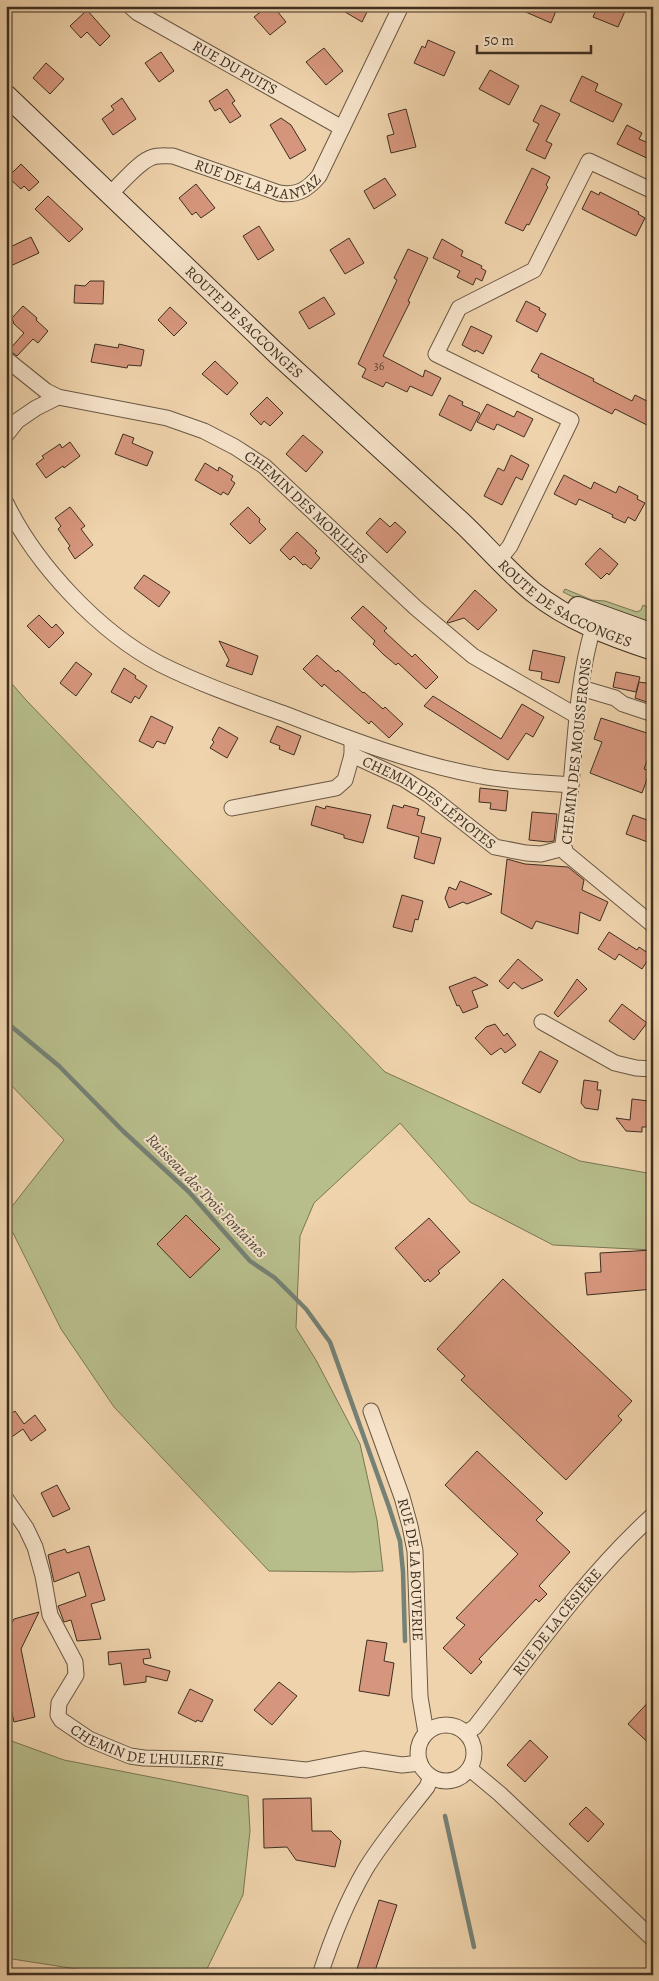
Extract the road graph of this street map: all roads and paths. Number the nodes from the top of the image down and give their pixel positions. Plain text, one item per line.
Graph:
1 (130, 6) edge
2 (401, 6) edge
3 (6, 95) edge
4 (342, 128) junction
5 (653, 190) edge
6 (110, 194) junction
7 (6, 359) edge
8 (58, 397) junction
9 (6, 435) edge
10 (6, 502) edge
11 (486, 545) junction
12 (502, 556) junction
13 (589, 619) junction
14 (653, 634) edge
15 (653, 650) edge
16 (581, 688) junction
17 (653, 714) edge
18 (577, 716) junction
19 (352, 740) junction
20 (352, 755) junction
21 (571, 785) junction
22 (232, 808) dead end
23 (564, 848) junction
24 (653, 925) edge
25 (542, 1022) dead end
26 (653, 1069) edge
27 (371, 1411) dead end
28 (6, 1499) edge
29 (653, 1515) edge
30 (426, 1733) junction
31 (466, 1733) junction
32 (420, 1763) junction
33 (470, 1769) junction
34 (431, 1777) junction
35 (653, 1939) edge
36 (320, 1975) edge

1 - 4 street, RUE DU PUITS
2 - 4 street, RUE DE LA PLANTAZ
3 - 6 street, ROUTE DE SACCONGES
4 - 6 street, RUE DE LA PLANTAZ
5 - 12 street
6 - 11 street, ROUTE DE SACCONGES
7 - 8 street
8 - 9 street
8 - 18 street, CHEMIN DES MORILLES
10 - 19 street
11 - 12 street, ROUTE DE SACCONGES
11 - 13 street, ROUTE DE SACCONGES
12 - 13 street, ROUTE DE SACCONGES
13 - 14 street, ROUTE DE SACCONGES
13 - 15 street, ROUTE DE SACCONGES
13 - 16 street, CHEMIN DES MOUSSERONS
16 - 17 street
16 - 18 street, CHEMIN DES MOUSSERONS
18 - 21 street, CHEMIN DES MOUSSERONS
19 - 20 street, CHEMIN DES LÉPIOTES
19 - 21 street
20 - 22 street, CHEMIN DES LÉPIOTES
20 - 23 street, CHEMIN DES LÉPIOTES
21 - 23 street, CHEMIN DES MOUSSERONS
23 - 24 street, CHEMIN DES MOUSSERONS
25 - 26 street
27 - 30 street, RUE DE LA BOUVERIE
28 - 32 street, CHEMIN DE L'HUILERIE
29 - 31 street, RUE DE LA CÉSIÈRE
30 - 31 street
30 - 32 street
31 - 33 street
32 - 34 street
33 - 34 street
33 - 35 street
34 - 36 street

